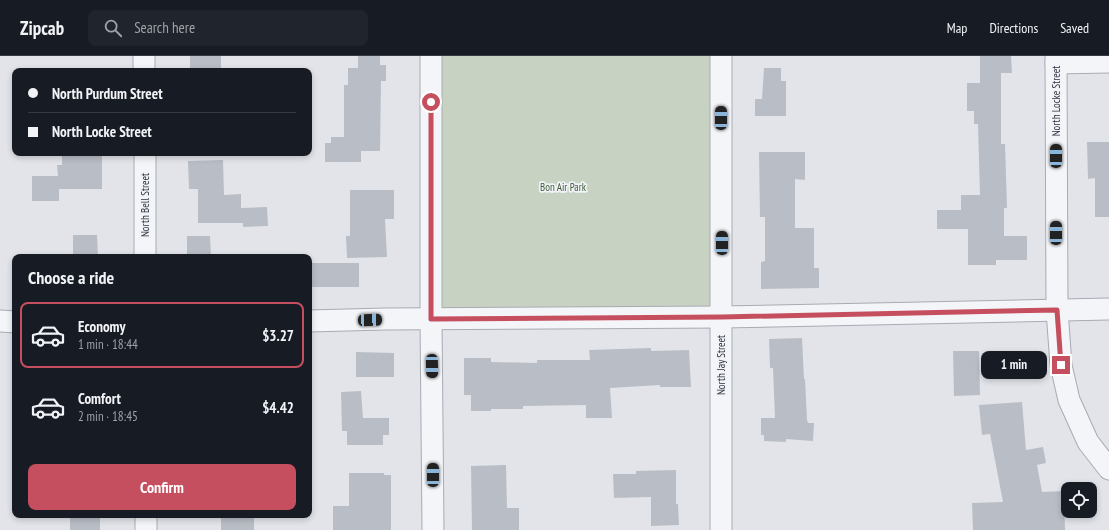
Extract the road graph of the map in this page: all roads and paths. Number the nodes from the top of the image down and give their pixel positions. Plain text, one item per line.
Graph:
1 (144, 56) edge
2 (431, 56) edge
3 (721, 56) edge
4 (1056, 60) edge
5 (1109, 62) edge
6 (144, 68) edge
7 (145, 156) edge
8 (145, 254) edge
9 (1109, 309) edge
10 (1057, 310) junction
11 (722, 317) junction
12 (431, 319) junction
13 (0, 321) edge
14 (312, 321) edge
15 (12, 322) edge
16 (1109, 469) edge
17 (146, 518) edge
18 (146, 530) edge
19 (433, 530) edge
20 (721, 530) edge

1 - 6 street
2 - 12 street
3 - 11 street, North Jay Street
4 - 5 street
4 - 10 street, North Locke Street
7 - 8 street, North Bell Street
9 - 10 street
10 - 11 street
10 - 16 street, North Locke Street
11 - 12 street
11 - 20 street, North Jay Street
12 - 14 street
12 - 19 street
13 - 15 street
17 - 18 street

